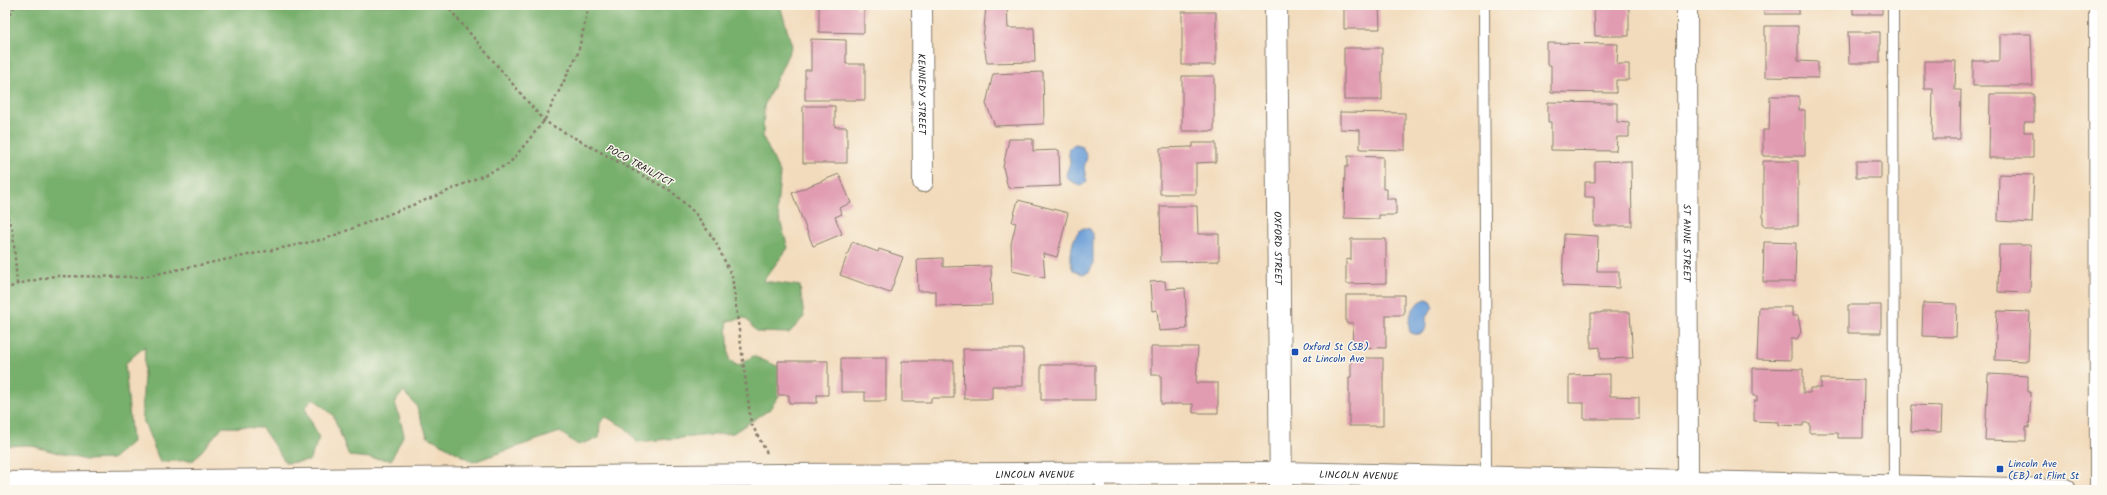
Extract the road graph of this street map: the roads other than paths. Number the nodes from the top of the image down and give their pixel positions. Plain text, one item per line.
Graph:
1 (922, 5) edge
2 (1276, 5) edge
3 (1484, 5) edge
4 (1687, 5) edge
5 (1893, 5) edge
6 (2099, 5) edge
7 (923, 182) dead end
8 (1486, 477) junction
9 (1101, 482) edge
10 (1281, 482) edge
11 (1688, 482) junction
12 (5, 483) edge
13 (28, 486) edge
14 (1894, 486) junction
15 (2065, 490) edge
16 (2100, 490) edge

1 - 7 street, KENNEDY STREET
2 - 10 main road, OXFORD STREET
3 - 8 lane
4 - 11 street, ST ANNE STREET
5 - 14 lane
6 - 16 street
8 - 10 main road, LINCOLN AVENUE
8 - 11 main road, LINCOLN AVENUE
9 - 10 main road, LINCOLN AVENUE
9 - 13 main road, LINCOLN AVENUE
11 - 14 main road, LINCOLN AVENUE
12 - 13 main road, LINCOLN AVENUE
14 - 15 main road, LINCOLN AVENUE

